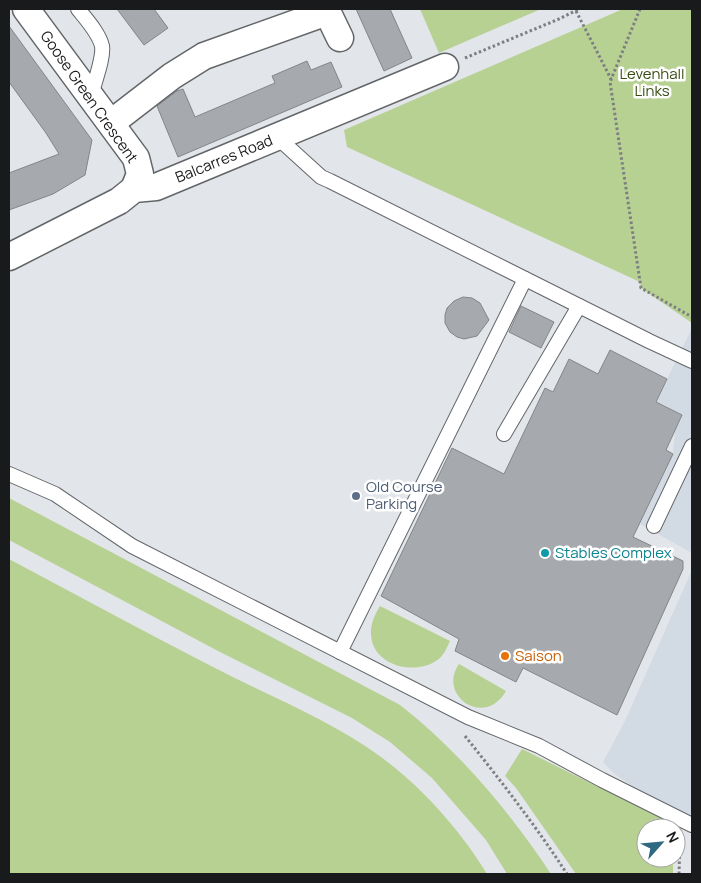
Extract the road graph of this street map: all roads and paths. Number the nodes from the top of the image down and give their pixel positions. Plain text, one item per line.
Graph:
1 (26, 9) edge
2 (78, 9) edge
3 (640, 9) edge
4 (577, 10) edge
5 (327, 11) edge
6 (340, 38) dead end
7 (445, 67) joint
8 (612, 79) junction
9 (91, 96) junction
10 (111, 123) junction
11 (277, 137) junction
12 (134, 189) junction
13 (9, 257) edge
14 (526, 279) junction
15 (579, 306) junction
16 (692, 317) edge
17 (692, 361) edge
18 (504, 434) dead end
19 (692, 446) edge
20 (9, 474) edge
21 (654, 526) dead end
22 (340, 652) junction
23 (464, 735) dead end
24 (687, 822) edge
25 (567, 874) edge
26 (679, 874) edge

1 - 9 street, Goose Green Crescent
2 - 9 lane
3 - 8 path
4 - 7 path
4 - 8 path
5 - 6 street
5 - 10 street
7 - 11 street, Balcarres Road
8 - 16 path
9 - 10 street, Goose Green Crescent
10 - 12 street, Goose Green Crescent
11 - 12 street, Balcarres Road
11 - 14 lane
12 - 13 street, Balcarres Road
14 - 15 lane
14 - 22 lane
15 - 17 lane
15 - 18 lane
19 - 21 lane
20 - 22 lane
22 - 24 lane
23 - 25 path
24 - 26 path

